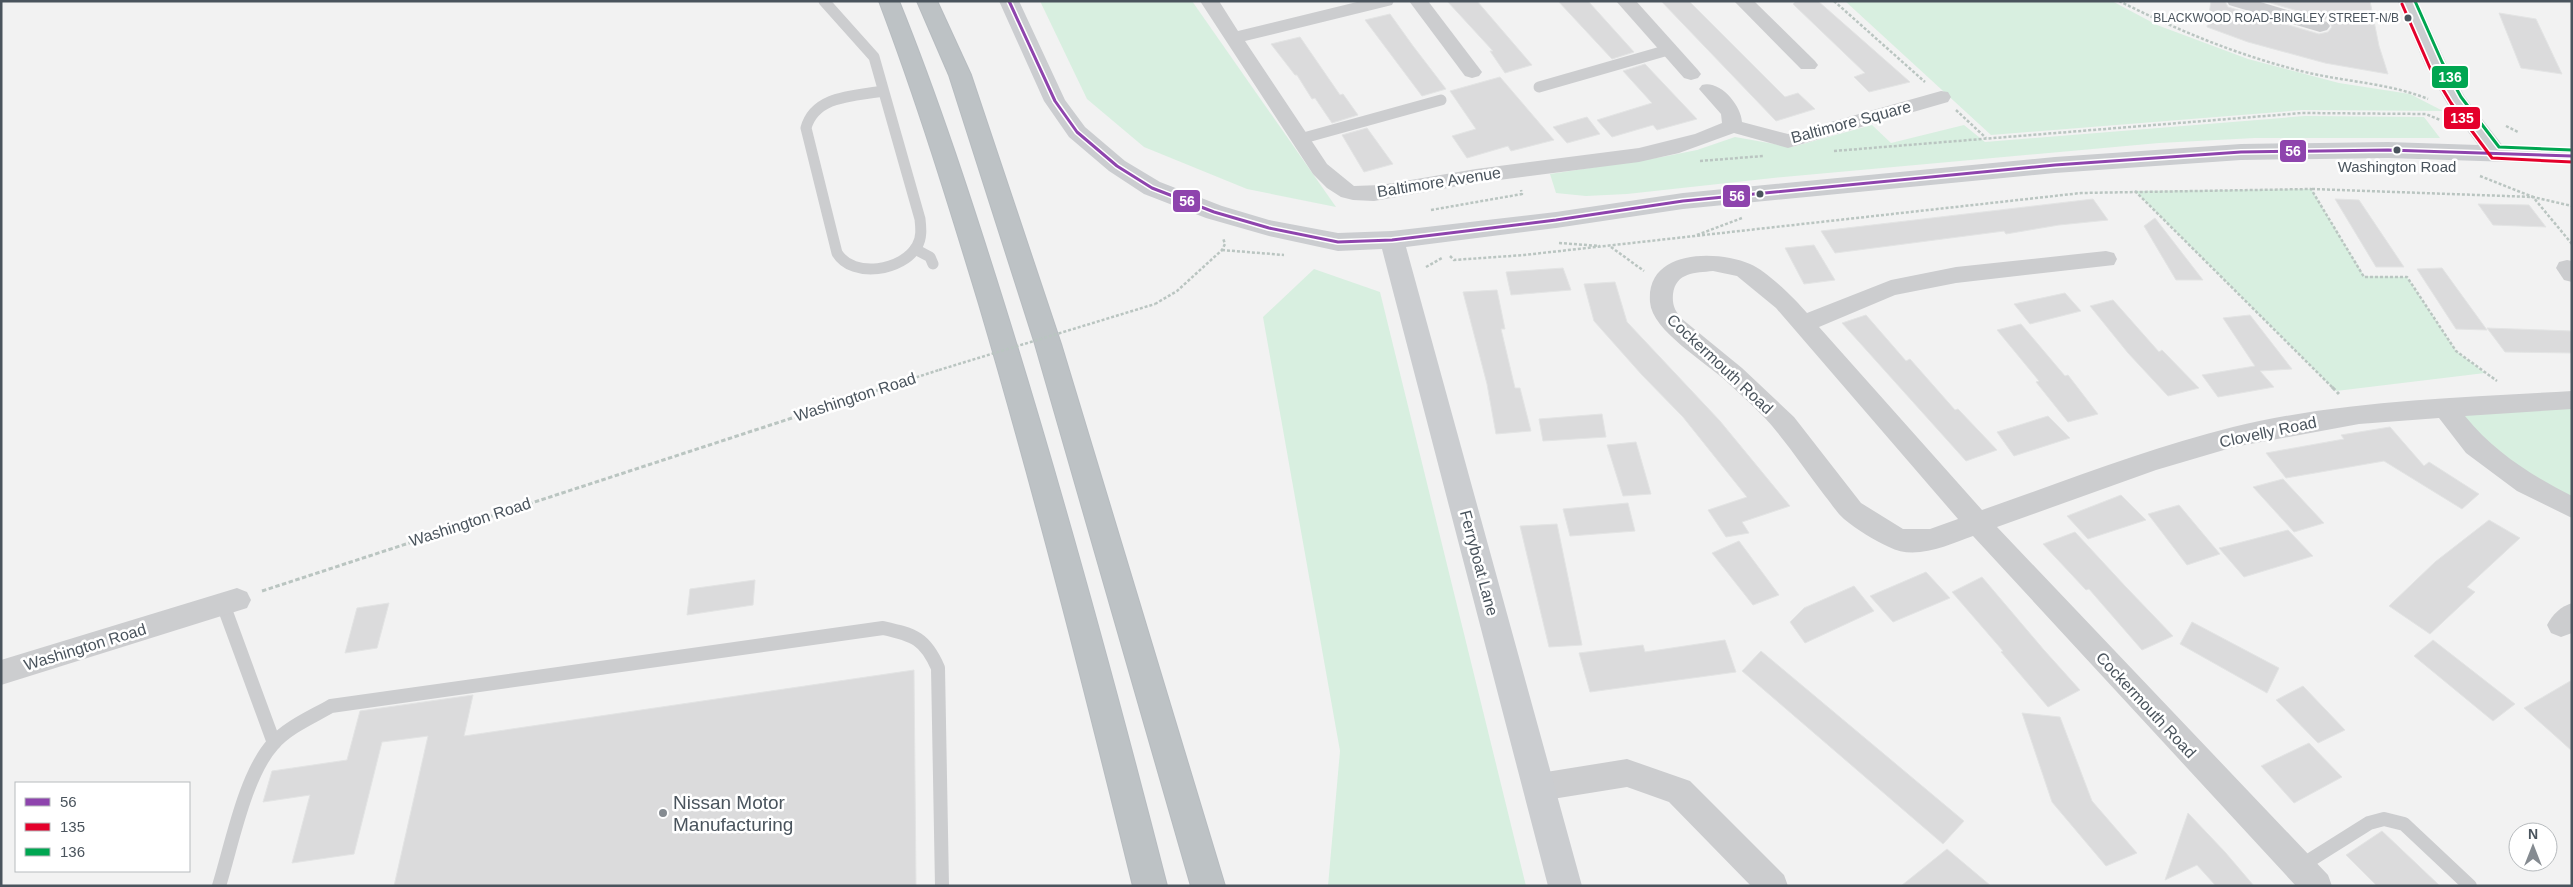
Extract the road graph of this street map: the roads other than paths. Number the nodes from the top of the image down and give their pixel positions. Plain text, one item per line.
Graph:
1 (824, 1) edge
2 (888, 1) edge
3 (928, 1) edge
4 (1009, 1) edge
5 (1209, 1) edge
6 (1385, 1) edge
7 (1418, 1) edge
8 (1625, 1) edge
9 (1743, 1) edge
10 (2236, 1) edge
11 (2408, 1) edge
12 (1320, 8) edge
13 (2320, 26) dead end
14 (1234, 38) junction
15 (1668, 50) junction
16 (1808, 65) dead end
17 (1472, 72) dead end
18 (1691, 74) dead end
19 (1539, 87) dead end
20 (1709, 89) dead end
21 (883, 91) junction
22 (1941, 97) road end
23 (1441, 100) dead end
24 (1732, 126) junction
25 (1300, 139) junction
26 (2496, 152) junction
27 (2572, 156) edge
28 (1392, 240) junction
29 (915, 249) junction
30 (2106, 259) dead end
31 (933, 264) dead end
32 (1803, 324) junction
33 (2572, 400) edge
34 (2446, 410) junction
35 (2572, 508) edge
36 (1977, 523) junction
37 (230, 602) joint
38 (1, 673) edge
39 (274, 743) junction
40 (1540, 787) junction
41 (2308, 876) edge
42 (219, 886) edge
43 (942, 886) edge
44 (1150, 886) edge
45 (1208, 886) edge
46 (1565, 886) edge
47 (1773, 886) edge
48 (2470, 886) edge

1 - 21 lane
2 - 44 highway
3 - 45 highway
4 - 28 street
5 - 14 street, Baltimore Avenue
6 - 12 street
7 - 17 street
8 - 15 street
9 - 16 street
10 - 13 street
11 - 26 street
12 - 14 street
14 - 25 street, Baltimore Avenue
15 - 18 street
15 - 19 lane
20 - 24 street
21 - 29 lane
21 - 29 lane
22 - 24 street, Baltimore Square
23 - 25 lane
24 - 25 street, Baltimore Avenue
26 - 27 street
26 - 28 street
28 - 40 street, Ferryboat Lane
29 - 31 lane
30 - 32 street
32 - 36 street, Cockermouth Road
32 - 36 street, Cockermouth Road
33 - 34 street, Clovelly Road
34 - 35 street
34 - 36 street, Clovelly Road
36 - 41 street, Cockermouth Road
37 - 38 street, Washington Road
37 - 39 lane
39 - 42 lane
39 - 43 lane
40 - 46 street, Ferryboat Lane
40 - 47 street
41 - 48 lane

